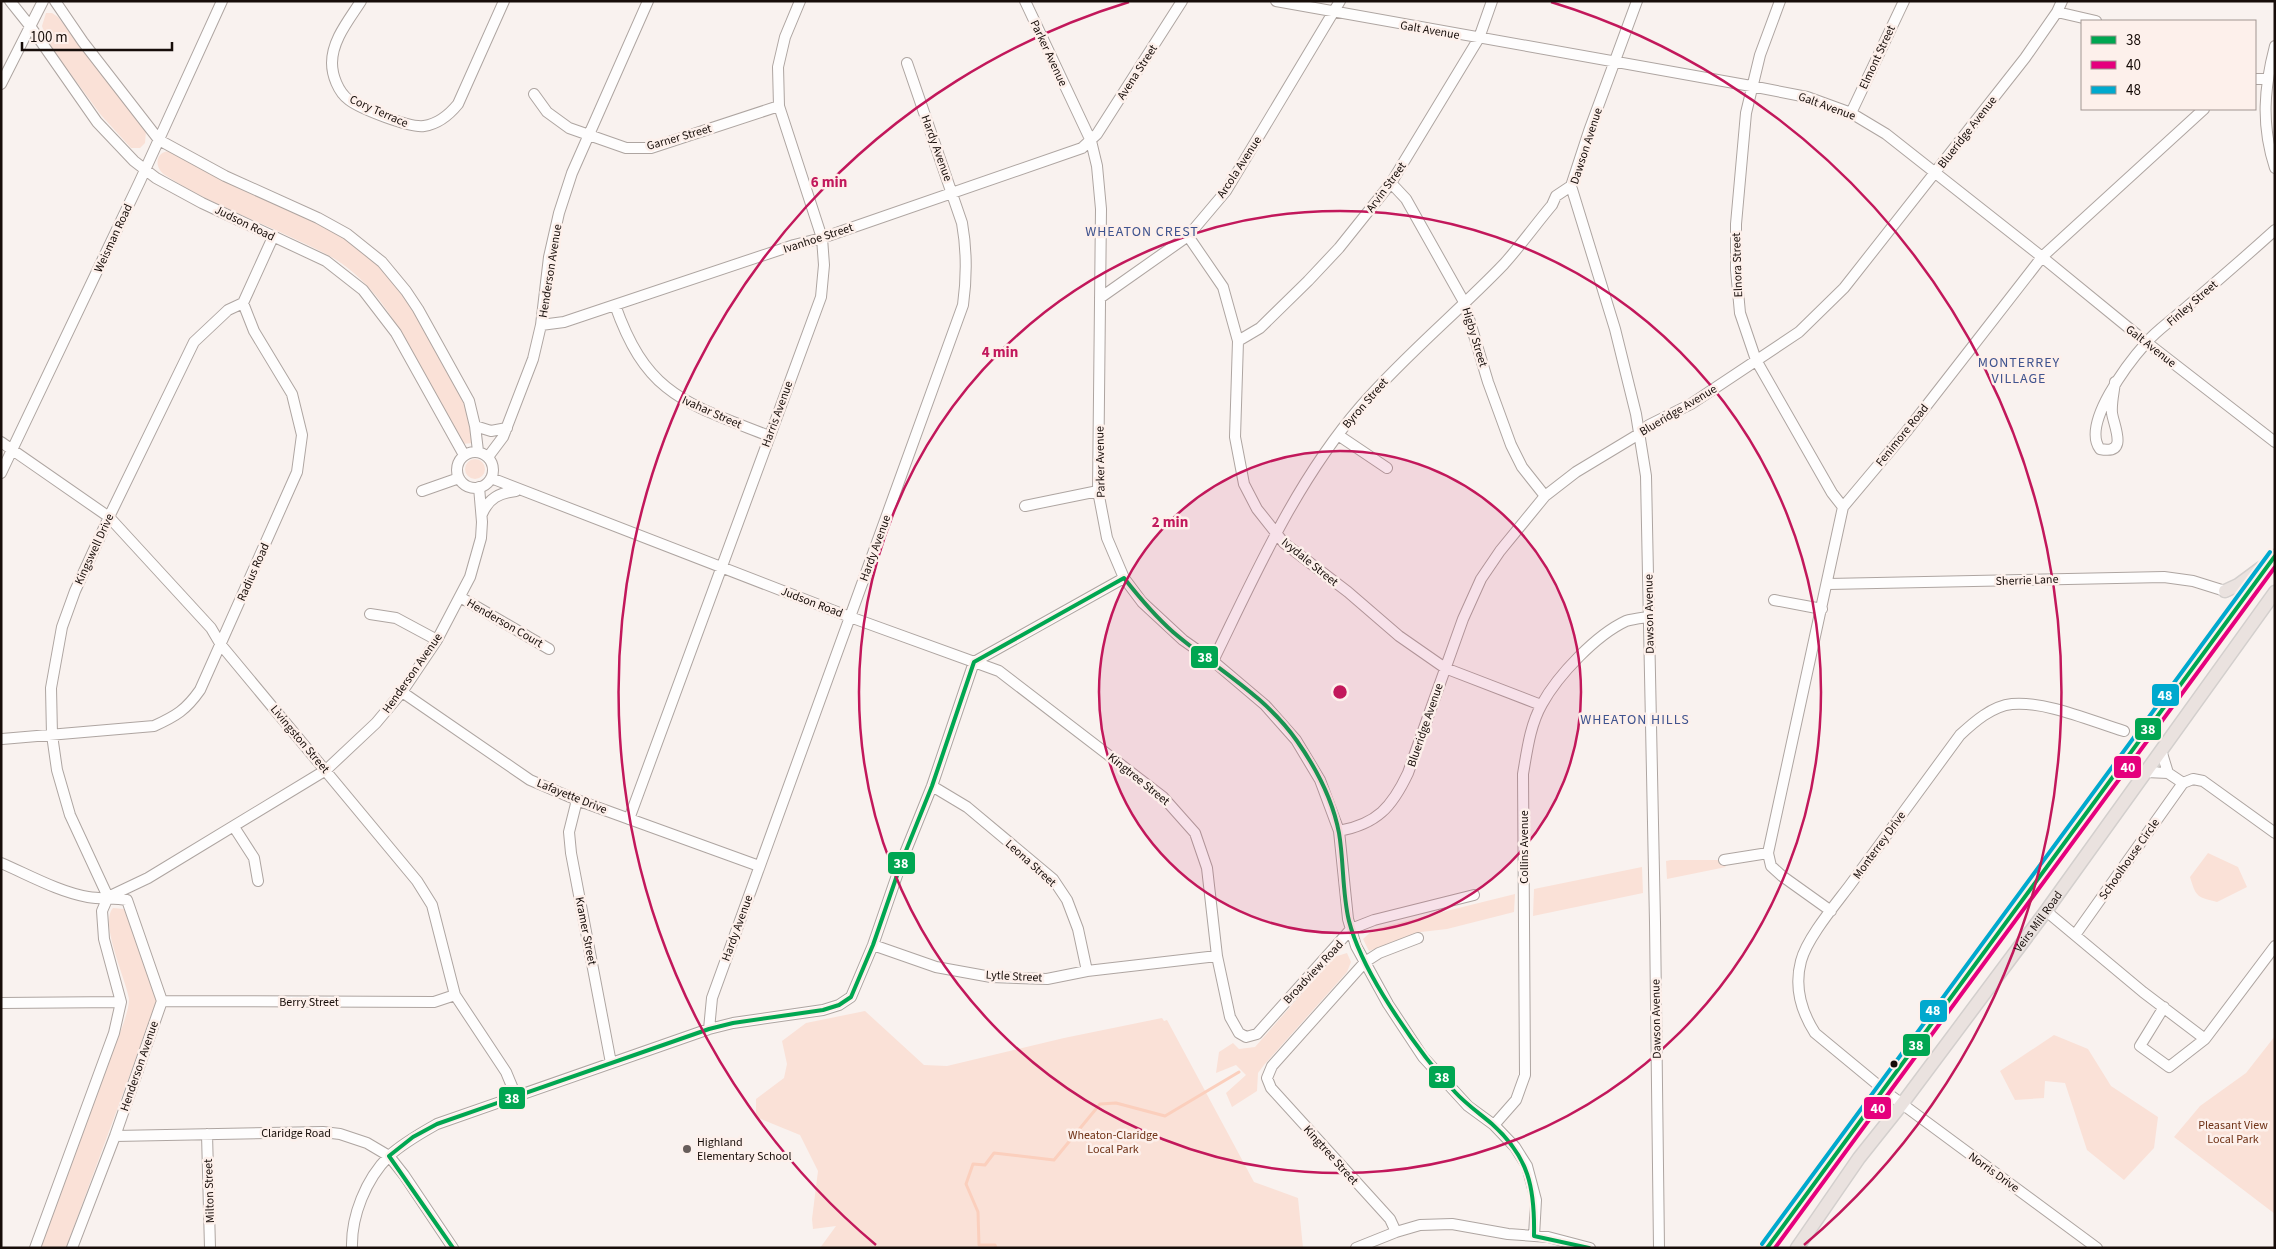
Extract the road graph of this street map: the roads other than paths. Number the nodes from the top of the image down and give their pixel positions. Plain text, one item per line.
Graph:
1 (10, 1) edge
2 (43, 1) edge
3 (55, 1) edge
4 (222, 1) edge
5 (361, 1) edge
6 (504, 1) edge
7 (648, 1) edge
8 (800, 1) edge
9 (1024, 1) edge
10 (1182, 1) edge
11 (1276, 1) edge
12 (1340, 1) edge
13 (1492, 1) edge
14 (1637, 1) edge
15 (1780, 1) edge
16 (1904, 1) edge
17 (2062, 1) edge
18 (2057, 12) junction
19 (1334, 13) junction
20 (2092, 20) edge
21 (30, 26) junction
22 (1478, 38) junction
23 (2275, 46) edge
24 (1615, 61) junction
25 (907, 63) dead end
26 (2266, 79) junction
27 (2256, 80) edge
28 (1, 84) edge
29 (1751, 86) junction
30 (534, 94) dead end
31 (779, 106) junction
32 (2203, 110) edge
33 (1851, 113) junction
34 (588, 136) junction
35 (159, 140) junction
36 (1091, 141) junction
37 (2275, 168) edge
38 (145, 170) junction
39 (1935, 173) junction
40 (1391, 184) junction
41 (1571, 186) junction
42 (953, 192) junction
43 (2275, 230) edge
44 (273, 236) junction
45 (1188, 236) junction
46 (822, 238) junction
47 (2042, 257) junction
48 (1100, 298) junction
49 (1464, 302) junction
50 (243, 303) junction
51 (615, 305) junction
52 (541, 325) junction
53 (1238, 341) junction
54 (2146, 342) junction
55 (1756, 360) junction
56 (2116, 382) junction
57 (475, 426) junction
58 (507, 428) junction
59 (1639, 434) junction
60 (1338, 435) junction
61 (769, 436) junction
62 (1, 442) edge
63 (2275, 442) edge
64 (12, 449) junction
65 (478, 452) junction
66 (464, 455) junction
67 (488, 457) junction
68 (1386, 468) dead end
69 (1, 473) edge
70 (459, 478) junction
71 (491, 478) junction
72 (479, 487) junction
73 (422, 490) dead end
74 (519, 490) junction
75 (1098, 491) junction
76 (1546, 496) junction
77 (1025, 506) dead end
78 (1843, 507) junction
79 (482, 515) junction
80 (109, 517) junction
81 (1276, 532) junction
82 (2274, 558) edge
83 (721, 568) junction
84 (1124, 578) junction
85 (1828, 584) junction
86 (2225, 590) joint
87 (2275, 592) edge
88 (460, 597) junction
89 (1774, 600) dead end
90 (1822, 609) junction
91 (370, 614) dead end
92 (850, 617) junction
93 (1648, 617) junction
94 (436, 640) junction
95 (221, 644) junction
96 (549, 649) dead end
97 (1213, 661) junction
98 (974, 662) junction
99 (1445, 668) junction
100 (402, 692) junction
101 (1541, 705) junction
102 (2124, 731) dead end
103 (52, 735) junction
104 (2, 739) edge
105 (2161, 750) junction
106 (326, 770) junction
107 (2146, 772) junction
108 (2168, 773) junction
109 (2183, 783) junction
110 (932, 786) junction
111 (577, 800) junction
112 (629, 819) junction
113 (234, 827) junction
114 (1339, 831) junction
115 (2275, 833) edge
116 (1768, 852) junction
117 (1724, 860) dead end
118 (1, 863) edge
119 (759, 866) junction
120 (258, 881) dead end
121 (1474, 895) dead end
122 (108, 897) junction
123 (1831, 910) junction
124 (2046, 911) junction
125 (1351, 929) junction
126 (2075, 935) junction
127 (1418, 938) dead end
128 (873, 945) junction
129 (2275, 946) edge
130 (1217, 956) junction
131 (1365, 962) junction
132 (1087, 971) junction
133 (455, 995) junction
134 (162, 1001) junction
135 (121, 1002) junction
136 (1, 1003) edge
137 (2164, 1007) junction
138 (709, 1029) junction
139 (1246, 1037) joint
140 (2205, 1039) junction
141 (611, 1063) junction
142 (1887, 1093) junction
143 (516, 1096) junction
144 (1902, 1104) junction
145 (1494, 1125) junction
146 (207, 1134) junction
147 (115, 1136) junction
148 (389, 1156) junction
149 (1396, 1232) junction
150 (1534, 1236) junction
151 (35, 1248) edge
152 (72, 1248) edge
153 (210, 1248) edge
154 (352, 1248) edge
155 (453, 1248) edge
156 (1356, 1248) edge
157 (1586, 1248) edge
158 (1659, 1248) edge
159 (1767, 1248) edge
160 (1797, 1248) edge
161 (2097, 1248) edge

1 - 21 street, Judson Road
2 - 21 street
3 - 35 street
4 - 35 street, Weisman Road
5 - 6 street, Cory Terrace
7 - 34 street, Henderson Avenue
8 - 31 street, Harris Avenue
9 - 36 street, Parker Avenue
10 - 36 street, Avena Street
11 - 19 street, Galt Avenue
12 - 19 street, Arcola Avenue
13 - 22 street, Arvin Street
14 - 24 street, Dawson Avenue
15 - 29 street, Elnora Street
16 - 33 street, Elmont Street
17 - 18 street, Blueridge Avenue
18 - 20 street
18 - 39 street, Blueridge Avenue
19 - 22 street, Galt Avenue
19 - 45 street, Arcola Avenue
21 - 28 street
21 - 38 street, Judson Road
22 - 24 street, Galt Avenue
22 - 40 street, Arvin Street
23 - 26 street
24 - 29 street, Galt Avenue
24 - 41 street, Dawson Avenue
25 - 42 street, Hardy Avenue
26 - 27 street
26 - 37 street
29 - 33 street, Galt Avenue
29 - 55 street, Elnora Street
30 - 34 street, Garner Street
31 - 34 street, Garner Street
31 - 46 street, Harris Avenue
32 - 47 street, Fenimore Road
33 - 39 street, Galt Avenue
34 - 52 street, Henderson Avenue
35 - 38 street, Weisman Road
35 - 57 street
36 - 42 street, Ivanhoe Street
36 - 48 street, Parker Avenue
38 - 44 street, Judson Road
38 - 64 street, Weisman Road
39 - 47 street, Galt Avenue
39 - 55 street, Blueridge Avenue
40 - 49 street, Higby Street
40 - 53 street, Arvin Street
41 - 49 street, Byron Street
41 - 59 street, Dawson Avenue
42 - 46 street, Ivanhoe Street
42 - 92 street, Hardy Avenue
43 - 54 street, Finley Street
44 - 50 street
44 - 66 street, Judson Road
45 - 48 street, Arcola Avenue
45 - 53 street, Ivydale Street
46 - 51 street, Ivanhoe Street
46 - 61 street, Harris Avenue
47 - 54 street, Galt Avenue
47 - 78 street, Fenimore Road
48 - 75 street, Parker Avenue
49 - 60 street, Byron Street
49 - 76 street, Higby Street
50 - 80 street, Kingswell Drive
50 - 95 street, Radius Road
51 - 52 street, Ivanhoe Street
51 - 61 street, Ivahar Street
52 - 58 street, Henderson Avenue
53 - 81 street, Ivydale Street
54 - 56 street, Finley Street
54 - 63 street, Galt Avenue
55 - 59 street, Blueridge Avenue
55 - 78 street, Elnora Street
56 - 56 street, Finley Street
57 - 58 street
57 - 65 street
58 - 67 street, Henderson Avenue
59 - 76 street, Blueridge Avenue
59 - 93 street, Dawson Avenue
60 - 68 street
60 - 81 street, Byron Street
61 - 83 street, Harris Avenue
62 - 64 street, Livingston Street
64 - 69 street, Weisman Road
64 - 80 street, Livingston Street
65 - 66 street
65 - 67 street
66 - 70 street
67 - 71 street
70 - 72 street
70 - 73 street
71 - 72 street
71 - 74 street, Judson Road
72 - 79 street, Henderson Avenue
74 - 79 street
74 - 83 street, Judson Road
75 - 77 street
75 - 84 street, Parker Avenue
76 - 99 street, Blueridge Avenue
78 - 85 street, Fenimore Road
79 - 88 street, Henderson Avenue
80 - 95 street, Livingston Street
80 - 103 street, Kingswell Drive
81 - 97 street, Byron Street
81 - 99 street, Ivydale Street
82 - 86 main road
82 - 142 main road, Veirs Mill Road
83 - 92 street, Judson Road
83 - 112 street, Harris Avenue
84 - 97 street, Parker Avenue
84 - 98 street
85 - 86 street, Sherrie Lane
85 - 90 street, Fenimore Road
87 - 105 main road, Veirs Mill Road
88 - 94 street, Henderson Avenue
88 - 96 street, Henderson Court
89 - 90 street
90 - 116 street, Fenimore Road
91 - 94 street
92 - 98 street, Judson Road
92 - 119 street, Hardy Avenue
93 - 101 street, Collins Avenue
93 - 158 street, Dawson Avenue
94 - 100 street, Henderson Avenue
95 - 103 street, Radius Road
95 - 106 street, Livingston Street
97 - 114 street, Parker Avenue
98 - 110 street
98 - 130 street, Kingtree Street
99 - 101 street, Ivydale Street
99 - 114 street, Blueridge Avenue
100 - 106 street, Henderson Avenue
100 - 111 street, Lafayette Drive
101 - 145 street, Collins Avenue
102 - 123 street, Monterrey Drive
103 - 104 street, Radius Road
103 - 122 street, Kingswell Drive
105 - 107 main road, Veirs Mill Road
105 - 108 street
106 - 113 street, Henderson Avenue
106 - 133 street, Livingston Street
107 - 108 street
107 - 124 main road, Veirs Mill Road
108 - 109 street
109 - 115 street
109 - 126 street, Schoolhouse Circle
110 - 128 street
110 - 132 street, Leona Street
111 - 112 street, Lafayette Drive
111 - 141 street, Kramer Street
112 - 119 street, Lafayette Drive
113 - 120 street
113 - 122 street, Henderson Avenue
114 - 125 street, Parker Avenue
116 - 117 street
116 - 123 street
118 - 122 street
119 - 138 street, Hardy Avenue
121 - 125 street, Broadview Road
122 - 134 street
122 - 135 street
123 - 142 street, Monterrey Drive
124 - 126 street
124 - 144 main road, Veirs Mill Road
125 - 131 street, Parker Avenue
125 - 139 street, Broadview Road
126 - 137 street
127 - 131 street
128 - 132 street, Lytle Street
128 - 138 street
129 - 140 street
130 - 132 street, Lytle Street
130 - 139 street, Kingtree Street
131 - 145 street, Parker Avenue
131 - 149 street, Kingtree Street
133 - 134 street, Berry Street
133 - 143 street, Livingston Street
134 - 147 street, Henderson Avenue
135 - 136 street
135 - 151 street
137 - 140 street
137 - 140 street
138 - 141 street
141 - 143 street
142 - 144 street, Norris Drive
142 - 159 main road, Veirs Mill Road
143 - 148 street
144 - 160 main road, Veirs Mill Road
144 - 161 street, Norris Drive
145 - 150 street, Parker Avenue
146 - 147 street, Claridge Road
146 - 148 street, Claridge Road
146 - 153 street, Milton Street
147 - 152 street, Henderson Avenue
148 - 154 street
148 - 155 street, Claridge Road
149 - 150 street
149 - 156 street
150 - 157 street

